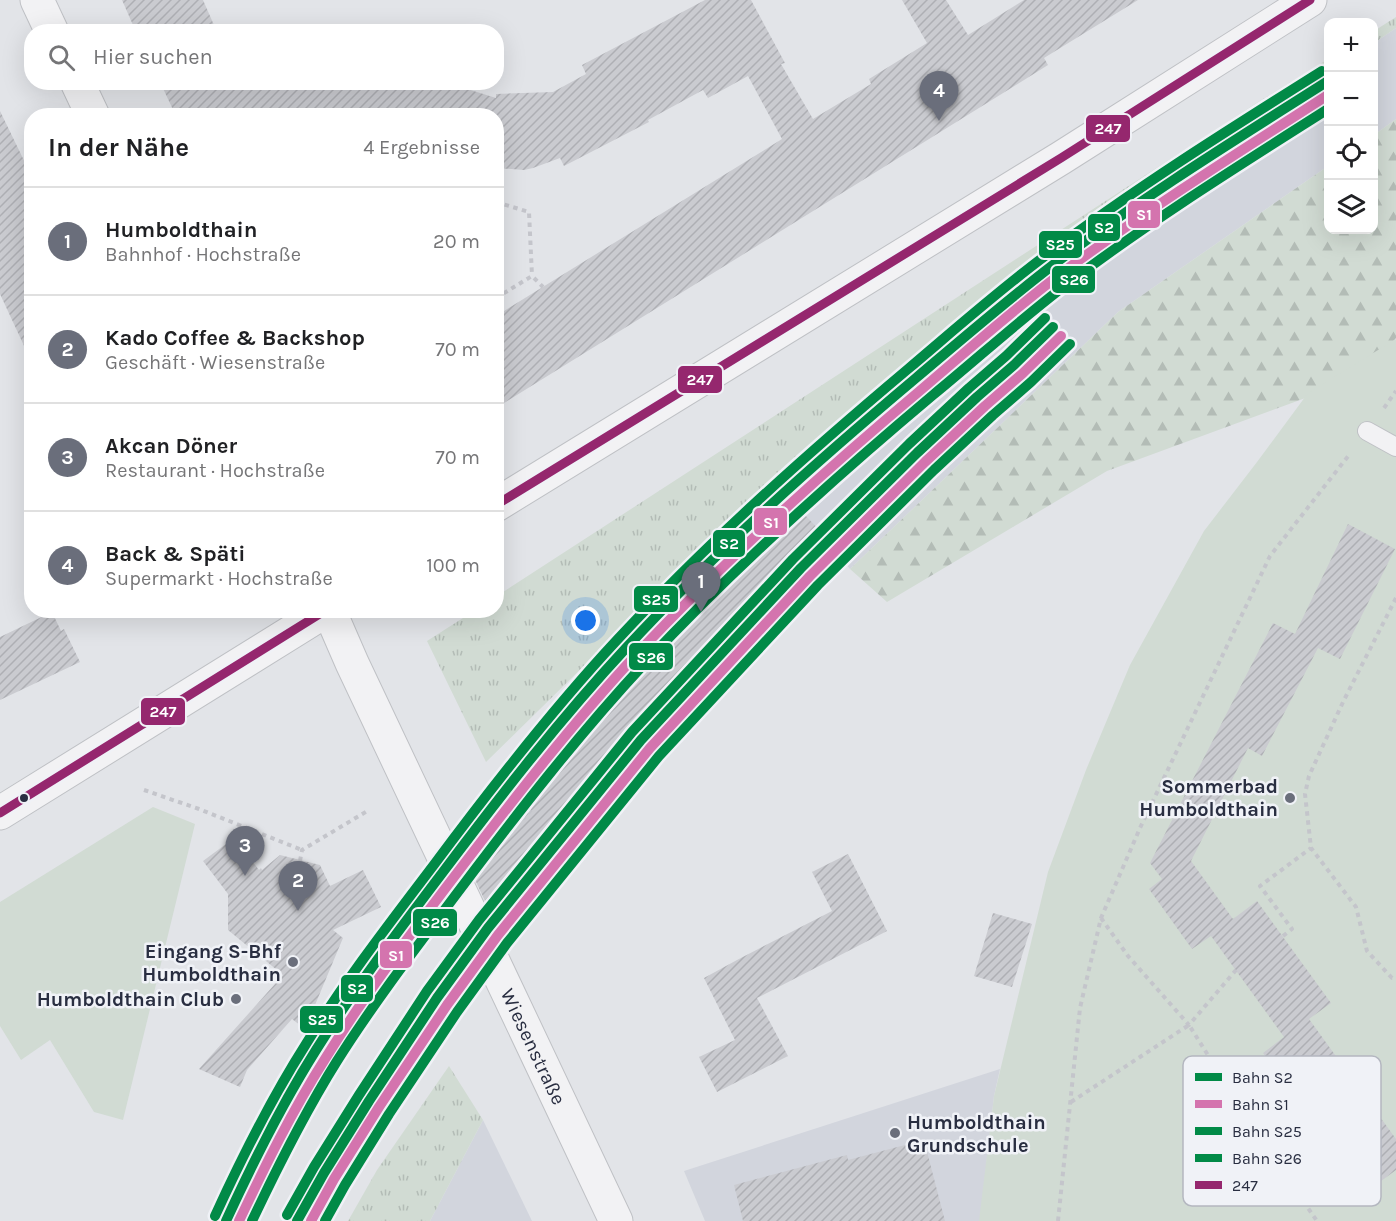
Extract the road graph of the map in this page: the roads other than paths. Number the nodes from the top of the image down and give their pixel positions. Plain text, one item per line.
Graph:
1 (37, 0) edge
2 (1310, 0) edge
3 (48, 24) edge
4 (81, 90) edge
5 (89, 108) edge
6 (1366, 431) road end
7 (1396, 447) edge
8 (504, 501) edge
9 (315, 618) edge
10 (332, 618) edge
11 (0, 813) edge
12 (616, 1221) edge

1 - 3 street
2 - 8 street
4 - 5 street
6 - 7 lane
9 - 11 street
10 - 12 street, Wiesenstraße

